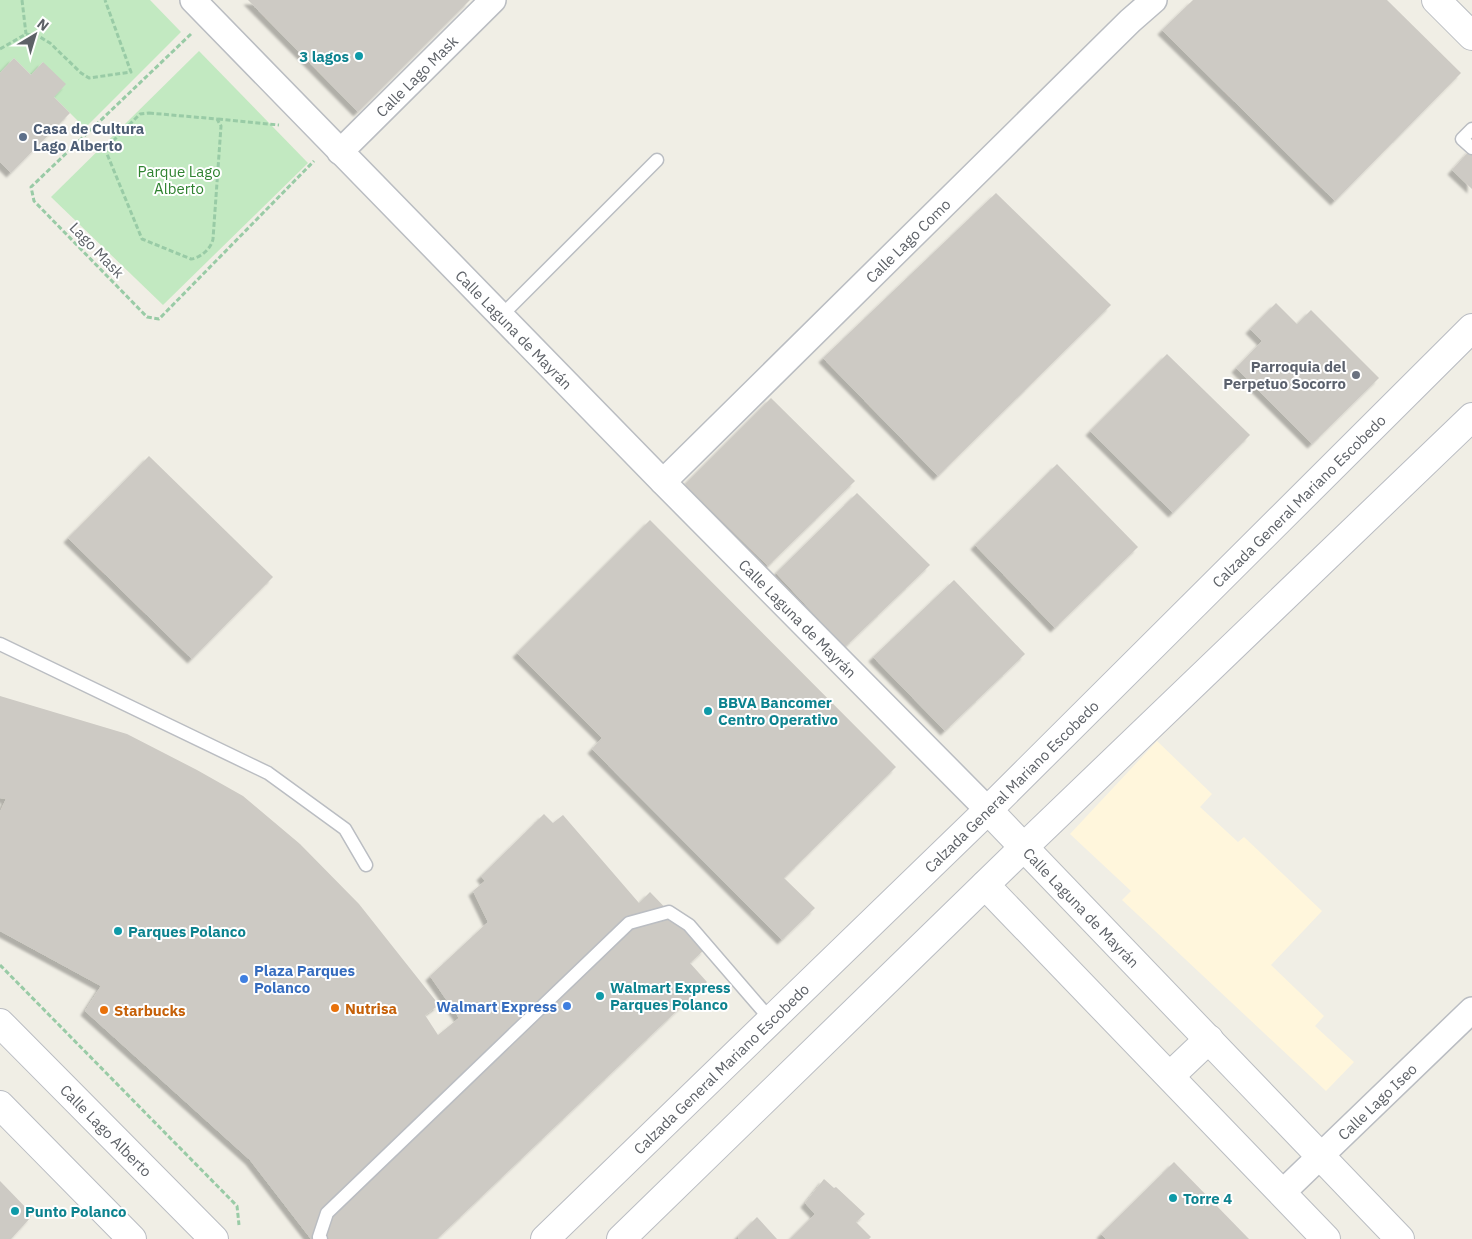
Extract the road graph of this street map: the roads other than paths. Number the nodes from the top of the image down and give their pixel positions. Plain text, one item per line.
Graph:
1 (493, 0) edge
2 (1154, 0) edge
3 (1436, 0) edge
4 (201, 8) edge
5 (1472, 36) edge
6 (1472, 129) edge
7 (330, 142) junction
8 (1472, 148) edge
9 (657, 160) dead end
10 (501, 316) junction
11 (1472, 328) edge
12 (1472, 417) edge
13 (662, 482) junction
14 (0, 644) edge
15 (988, 810) junction
16 (1024, 847) junction
17 (366, 864) dead end
18 (985, 885) junction
19 (1472, 1010) edge
20 (771, 1020) junction
21 (0, 1023) edge
22 (1209, 1039) junction
23 (1170, 1076) junction
24 (0, 1105) edge
25 (1320, 1155) junction
26 (1282, 1193) junction
27 (132, 1239) edge
28 (214, 1239) edge
29 (321, 1239) edge
30 (545, 1239) edge
31 (621, 1239) edge
32 (1326, 1239) edge
33 (1400, 1239) edge

1 - 7 street, Calle Lago Mask
2 - 13 street, Calle Lago Como
3 - 5 main road
4 - 7 street, Calle Laguna de Mayrán
6 - 8 lane
7 - 10 street, Calle Laguna de Mayrán
9 - 10 lane
10 - 13 street, Calle Laguna de Mayrán
11 - 15 main road, Calzada General Mariano Escobedo
12 - 16 main road
13 - 15 street, Calle Laguna de Mayrán
14 - 17 lane
15 - 16 main road, Calle Laguna de Mayrán
15 - 20 main road, Calzada General Mariano Escobedo
16 - 18 main road
16 - 22 main road, Calle Laguna de Mayrán
18 - 23 main road
18 - 31 main road
19 - 25 street, Calle Lago Iseo
20 - 29 lane
20 - 30 main road, Calzada General Mariano Escobedo
21 - 28 main road, Calle Lago Alberto
22 - 23 main road
22 - 25 main road, Calle Laguna de Mayrán
23 - 26 main road
24 - 27 main road
25 - 26 street, Calle Lago Iseo
25 - 33 main road, Calle Laguna de Mayrán
26 - 32 main road

